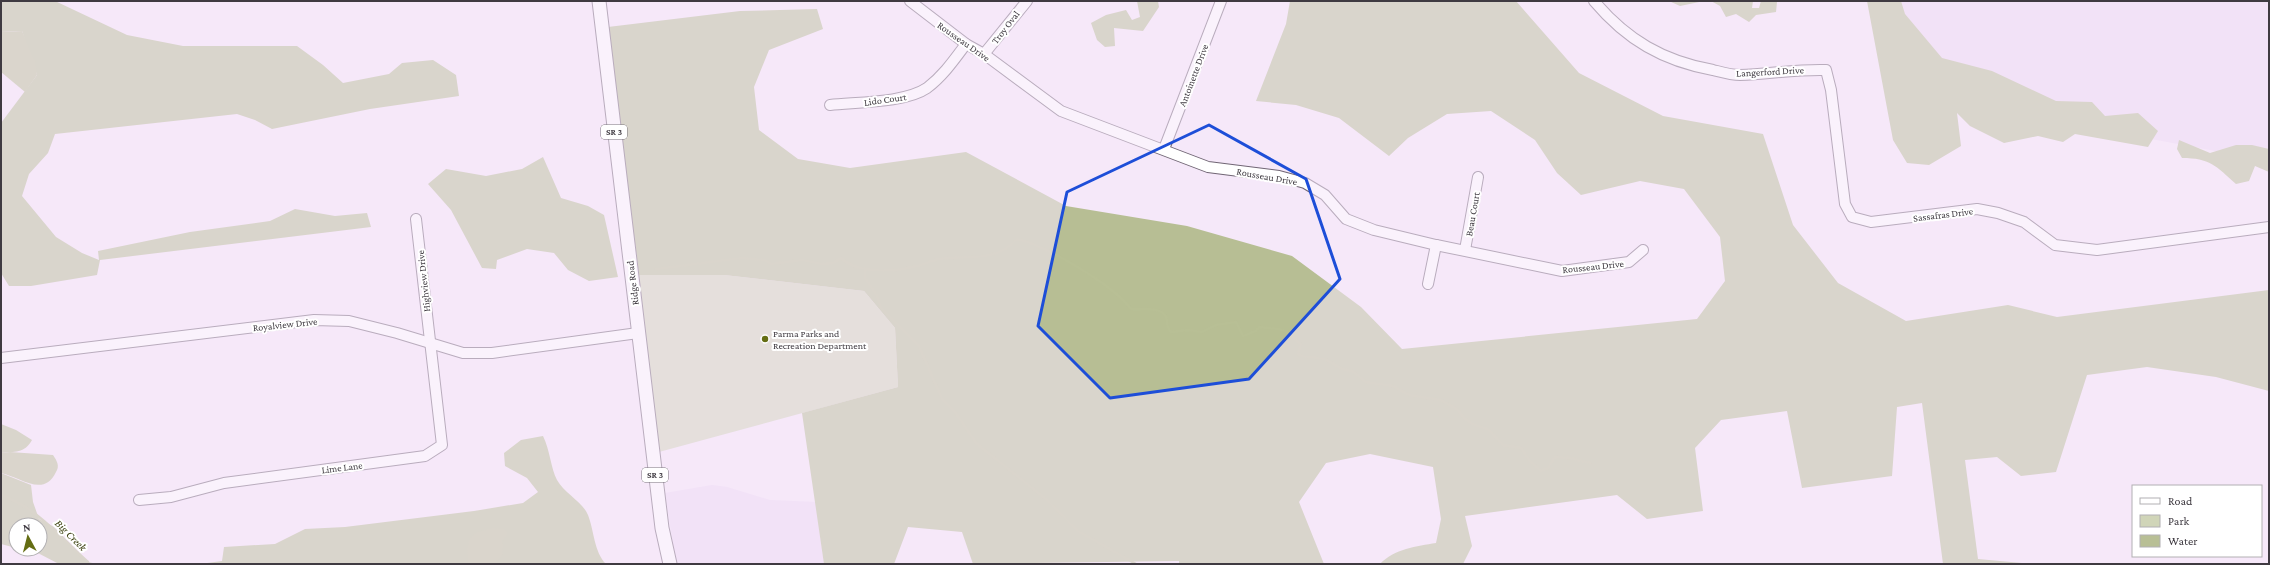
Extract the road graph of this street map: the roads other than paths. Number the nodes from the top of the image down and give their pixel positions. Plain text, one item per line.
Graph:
1 (599, 1) edge
2 (910, 1) edge
3 (1027, 1) edge
4 (1222, 1) edge
5 (1594, 1) edge
6 (966, 44) junction
7 (984, 54) junction
8 (1826, 70) joint
9 (830, 105) dead end
10 (1164, 149) junction
11 (1478, 177) dead end
12 (416, 219) dead end
13 (2269, 227) edge
14 (1436, 245) junction
15 (1465, 250) junction
16 (1643, 250) dead end
17 (1428, 284) dead end
18 (638, 333) junction
19 (430, 343) junction
20 (1, 358) edge
21 (139, 500) dead end
22 (670, 564) edge

1 - 18 main road, Ridge Road / SR 3
2 - 6 street, Rousseau Drive
3 - 7 street, Troy Oval
4 - 10 street, Antoinette Drive
5 - 8 street, Langerford Drive
6 - 7 street, Rousseau Drive
6 - 9 street, Lido Court
7 - 10 street, Rousseau Drive
8 - 13 street, Sassafras Drive
10 - 14 street, Rousseau Drive
11 - 15 street, Beau Court
12 - 19 street, Highview Drive
14 - 15 street, Rousseau Drive
14 - 17 street
15 - 16 street, Rousseau Drive
18 - 19 street, Royalview Drive
18 - 22 main road, Ridge Road / SR 3
19 - 20 street, Royalview Drive
19 - 21 street, Lime Lane

